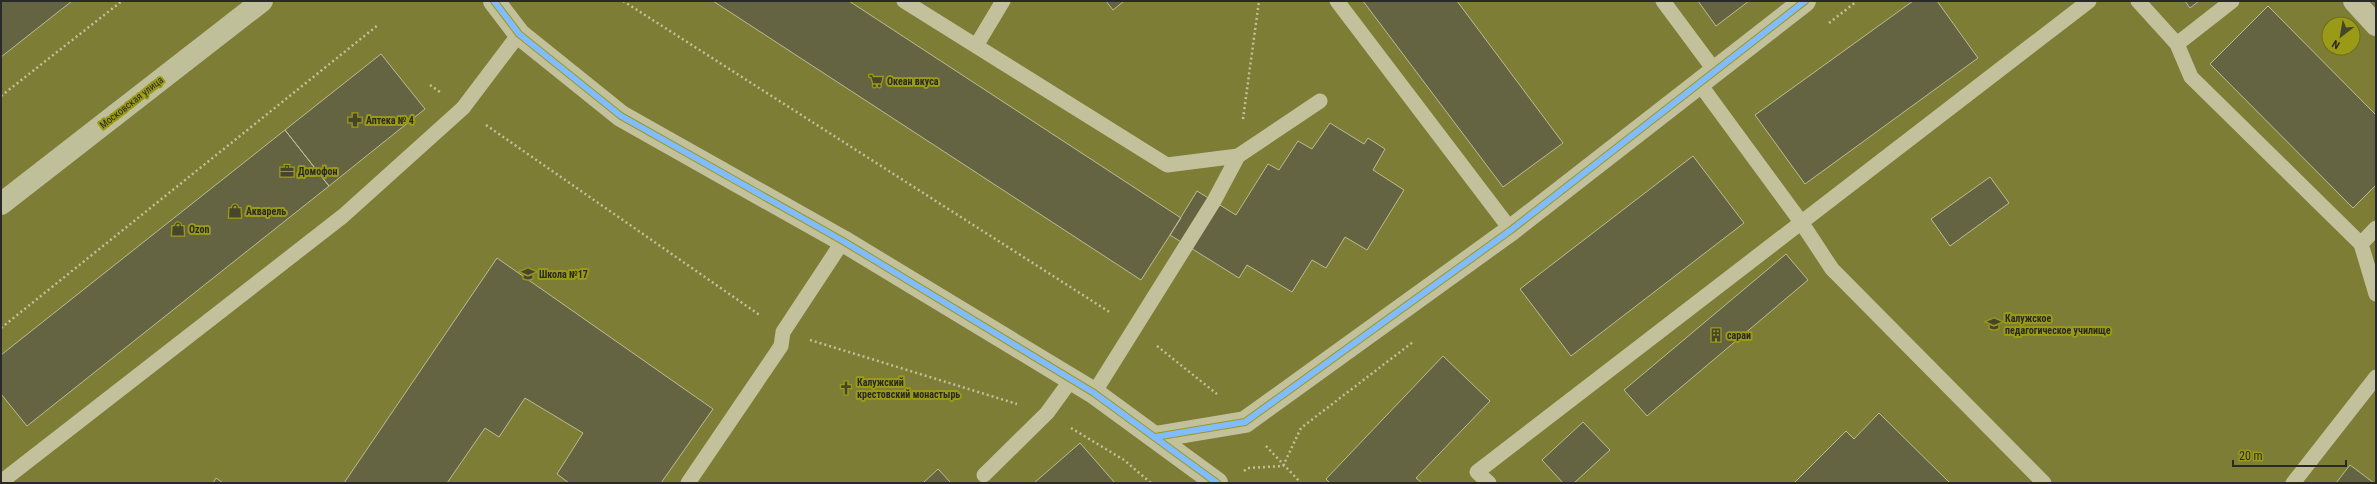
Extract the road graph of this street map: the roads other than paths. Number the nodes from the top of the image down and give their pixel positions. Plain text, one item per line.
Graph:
1 (262, 1) edge
2 (494, 1) edge
3 (904, 1) edge
4 (1002, 1) edge
5 (1337, 1) edge
6 (1663, 1) edge
7 (1805, 1) edge
8 (2089, 1) edge
9 (2138, 1) edge
10 (2232, 1) edge
11 (2354, 1) edge
12 (2376, 25) edge
13 (519, 34) junction
14 (2177, 44) junction
15 (976, 46) junction
16 (1707, 77) junction
17 (1320, 101) dead end
18 (1238, 156) junction
19 (1, 204) edge
20 (1801, 222) junction
21 (2376, 228) edge
22 (1511, 230) junction
23 (843, 241) junction
24 (2360, 244) junction
25 (2376, 294) edge
26 (2376, 377) edge
27 (1071, 380) junction
28 (1094, 393) junction
29 (1155, 437) junction
30 (984, 475) dead end
31 (1, 482) edge
32 (688, 483) edge
33 (1217, 483) edge
34 (1489, 483) edge
35 (2044, 483) edge
36 (2293, 483) edge

1 - 19 main road, Московская улица
2 - 13 street
3 - 15 lane
4 - 15 lane
5 - 22 lane
6 - 16 lane
7 - 16 street
8 - 20 lane
9 - 14 lane
10 - 14 lane
11 - 12 street
13 - 23 street
13 - 31 lane
14 - 24 lane
15 - 18 lane
16 - 20 lane
16 - 22 street
17 - 18 lane
18 - 28 lane
20 - 34 lane
20 - 35 lane
21 - 24 lane
22 - 29 street
23 - 27 street
23 - 32 lane
24 - 25 lane
26 - 36 lane
27 - 28 street
27 - 30 lane
28 - 29 street
29 - 33 street

